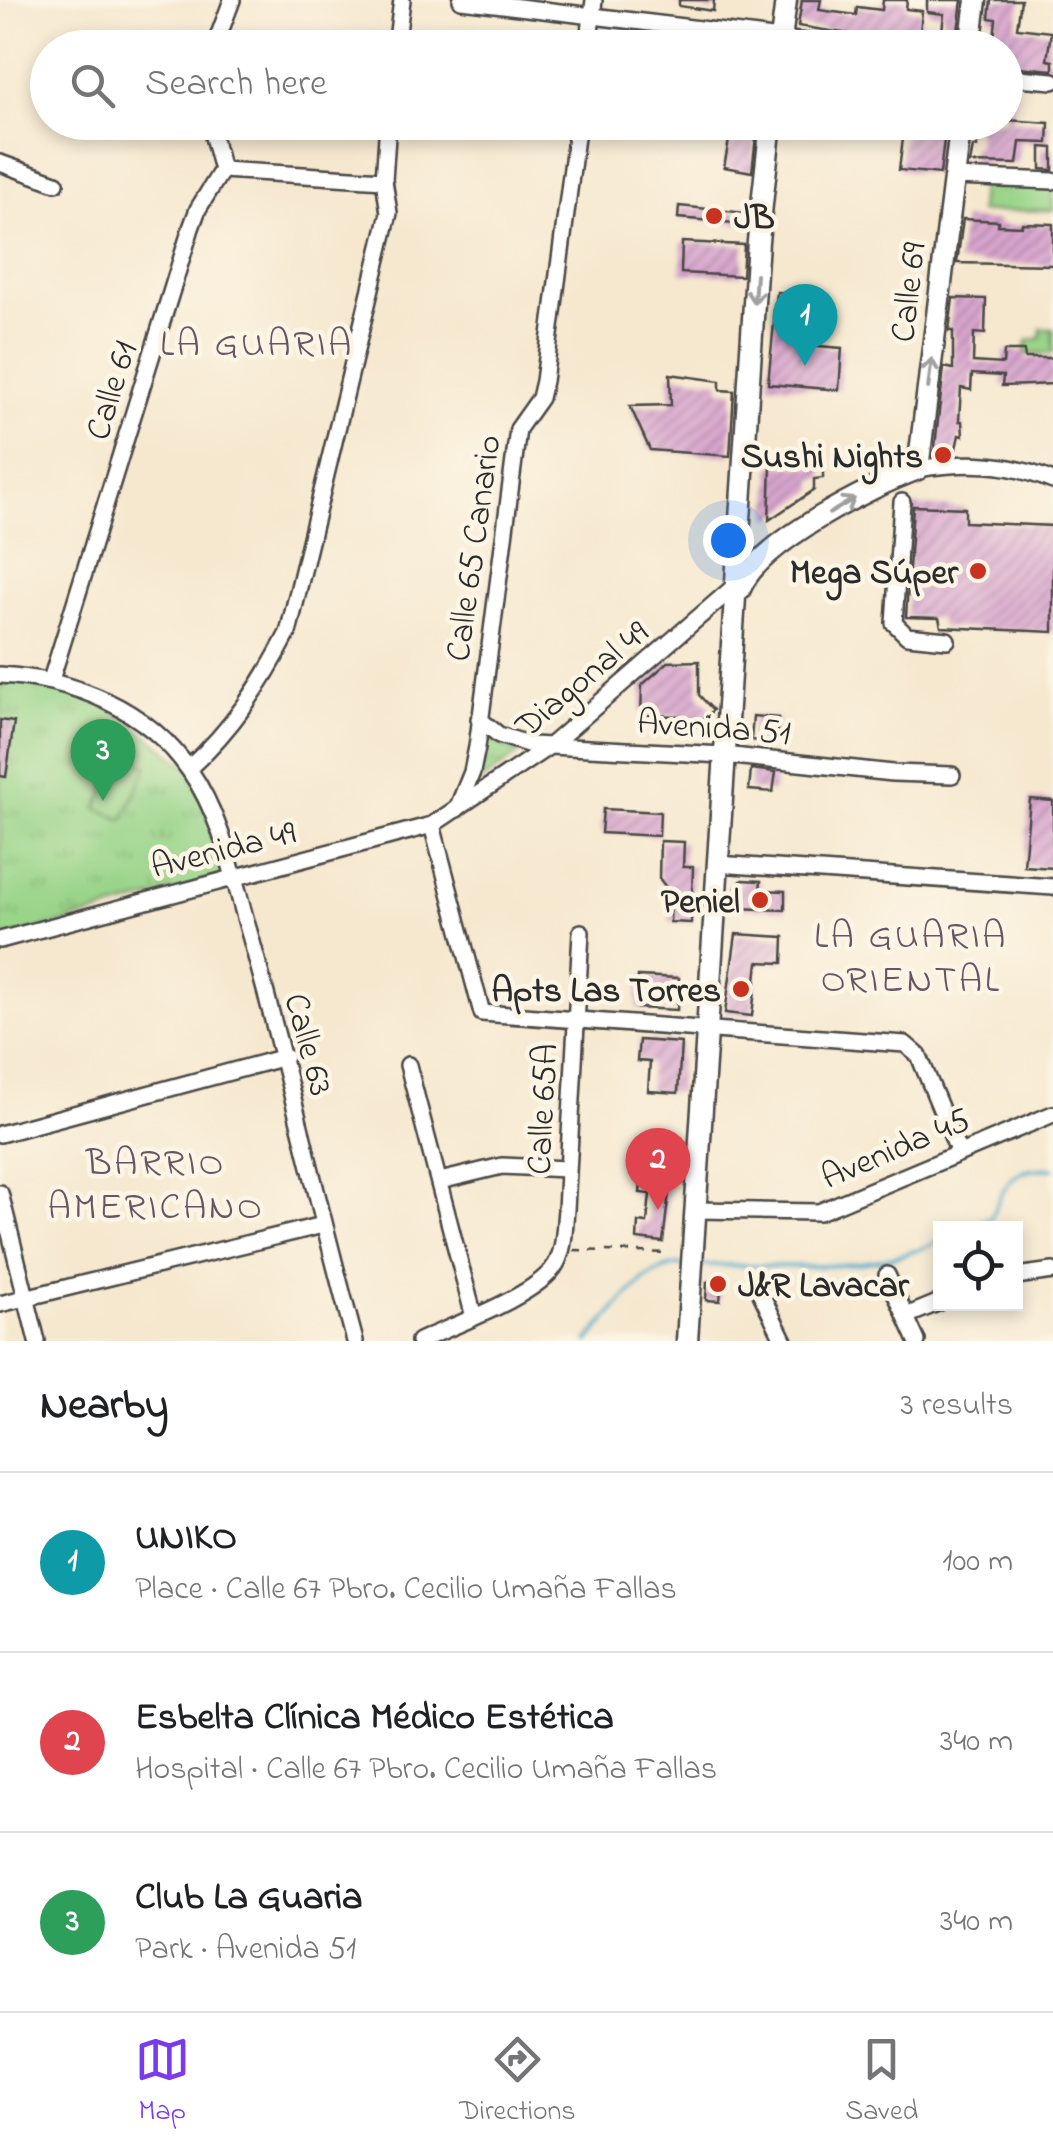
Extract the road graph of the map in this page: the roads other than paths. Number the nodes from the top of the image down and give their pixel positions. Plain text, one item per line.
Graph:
1 (232, 0) edge
2 (402, 0) edge
3 (461, 0) edge
4 (786, 0) edge
5 (976, 0) edge
6 (593, 8) edge
7 (221, 30) edge
8 (398, 30) edge
9 (707, 30) edge
10 (782, 30) edge
11 (972, 30) edge
12 (1023, 78) edge
13 (1053, 81) edge
14 (214, 140) edge
15 (387, 140) edge
16 (576, 140) edge
17 (770, 140) edge
18 (959, 140) edge
19 (0, 162) edge
20 (222, 170) junction
21 (954, 177) junction
22 (384, 180) junction
23 (1053, 182) edge
24 (56, 183) dead end
25 (918, 470) junction
26 (1053, 481) edge
27 (902, 502) dead end
28 (740, 535) junction
29 (770, 552) junction
30 (735, 595) junction
31 (946, 640) dead end
32 (0, 675) edge
33 (51, 680) junction
34 (479, 719) junction
35 (550, 746) junction
36 (724, 754) junction
37 (189, 768) junction
38 (952, 776) dead end
39 (457, 809) junction
40 (432, 825) junction
41 (718, 864) junction
42 (232, 876) junction
43 (1053, 887) edge
44 (581, 932) dead end
45 (0, 940) edge
46 (576, 1021) junction
47 (707, 1030) junction
48 (284, 1057) junction
49 (408, 1065) dead end
50 (1053, 1114) edge
51 (0, 1134) edge
52 (959, 1154) junction
53 (567, 1169) junction
54 (440, 1181) junction
55 (0, 1193) edge
56 (696, 1210) junction
57 (323, 1225) junction
58 (1053, 1271) edge
59 (887, 1274) dead end
60 (1023, 1275) edge
61 (761, 1294) dead end
62 (25, 1298) junction
63 (0, 1304) edge
64 (933, 1305) edge
65 (906, 1316) junction
66 (474, 1317) junction
67 (37, 1341) edge
68 (355, 1341) edge
69 (419, 1341) edge
70 (687, 1341) edge
71 (784, 1341) edge
72 (917, 1341) edge

1 - 7 street
2 - 8 street
3 - 6 street
4 - 10 main road
5 - 11 main road
6 - 9 street
12 - 13 street
14 - 20 street
15 - 22 street
16 - 34 street, Calle 65 Canario
17 -> 28 main road
18 - 21 main road, Calle 69
19 - 24 street
20 - 22 street
20 - 33 street, Calle 61
21 - 23 street
25 -> 21 main road, Calle 69
22 - 37 street
25 - 26 street
29 -> 25 main road
27 - 31 street
28 - 29 main road
28 - 30 main road
29 - 30 main road
30 - 35 street, Diagonal 49
30 - 36 main road
32 - 33 street
33 - 37 street
34 - 35 street, Avenida 51
34 - 39 street, Calle 65 Canario
35 - 36 street, Avenida 51
35 - 39 street, Diagonal 49
36 - 38 street, Avenida 51
36 - 41 main road
37 - 42 street, Calle 63
39 - 40 street, Avenida 49
40 - 42 street, Avenida 49
40 - 46 street
41 - 43 street
41 - 47 main road
42 - 45 street, Avenida 49
42 - 48 street, Calle 63
44 - 46 street, Calle 65A
46 - 47 street
46 - 53 street, Calle 65A
47 - 52 street
47 - 56 main road
48 - 51 street
48 - 57 street, Calle 63
49 - 54 street
50 - 52 street, Avenida 45
52 - 56 street, Avenida 45
53 - 54 street
53 - 66 street, Calle 65A
54 - 66 street
55 - 62 street
56 - 70 main road
57 - 62 street
57 - 68 street, Calle 63
58 - 60 street
59 - 65 street
61 - 71 street
62 - 63 street
62 - 67 street
64 - 65 street
65 - 72 street
66 - 69 street

